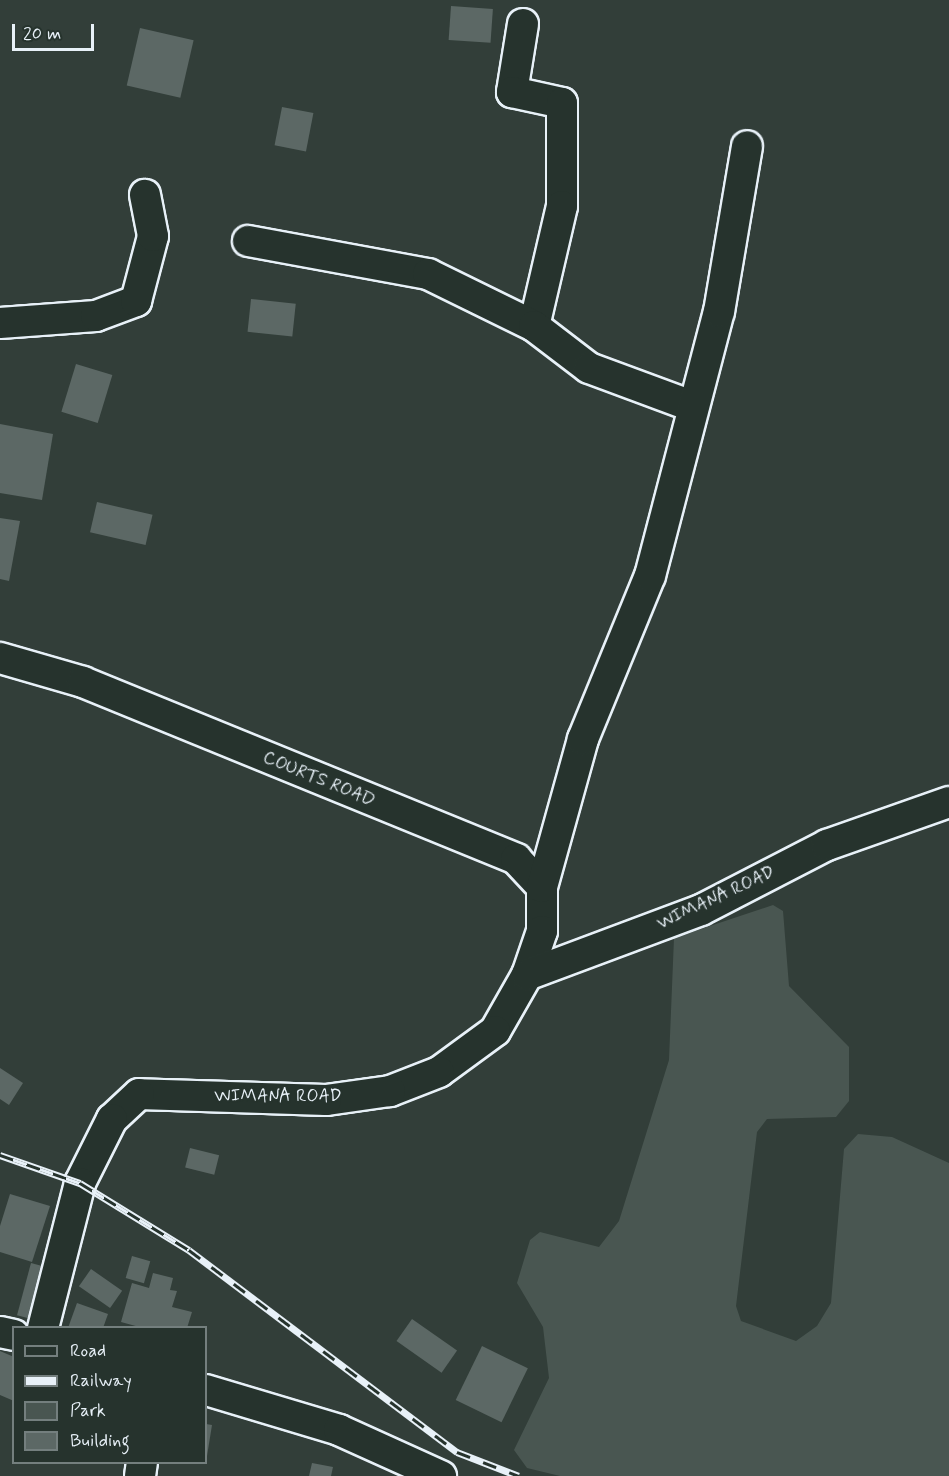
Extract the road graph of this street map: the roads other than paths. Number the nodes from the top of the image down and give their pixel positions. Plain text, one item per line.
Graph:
1 (523, 24) dead end
2 (747, 146) dead end
3 (145, 195) dead end
4 (248, 241) dead end
5 (0, 323) edge
6 (534, 326) junction
7 (692, 406) junction
8 (0, 658) edge
9 (949, 801) edge
10 (542, 887) junction
11 (527, 975) junction
12 (44, 1326) edge
13 (207, 1390) edge
14 (441, 1476) edge

1 - 6 street
2 - 7 street
3 - 5 street
4 - 6 street
6 - 7 street
7 - 10 street
8 - 10 street, COURTS ROAD
9 - 11 street, WIMANA ROAD
10 - 11 street
11 - 12 street, WIMANA ROAD
13 - 14 street

